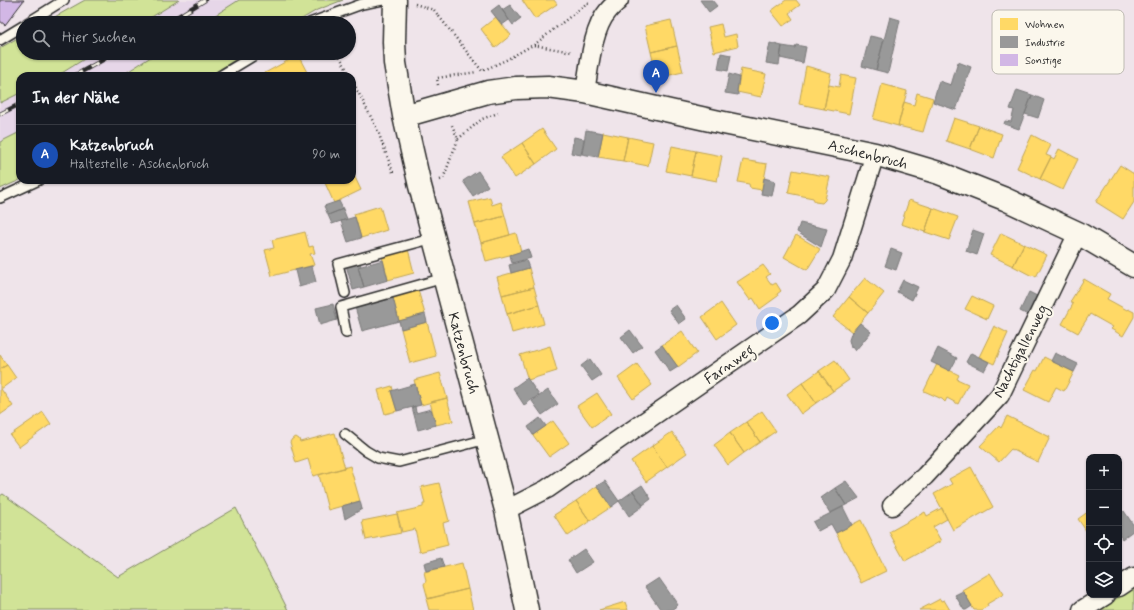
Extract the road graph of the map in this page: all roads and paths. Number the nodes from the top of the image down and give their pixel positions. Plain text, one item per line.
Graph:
1 (64, 0) edge
2 (383, 0) edge
3 (620, 0) edge
4 (404, 2) edge
5 (593, 3) dead end
6 (38, 16) edge
7 (329, 16) edge
8 (16, 30) edge
9 (0, 40) edge
10 (533, 45) junction
11 (591, 55) junction
12 (246, 60) edge
13 (342, 60) edge
14 (482, 71) junction
15 (227, 72) edge
16 (348, 72) edge
17 (585, 92) junction
18 (442, 105) junction
19 (404, 116) junction
20 (875, 154) junction
21 (30, 184) edge
22 (0, 198) edge
23 (1078, 233) junction
24 (434, 238) junction
25 (1134, 266) edge
26 (444, 278) junction
27 (345, 293) dead end
28 (346, 334) dead end
29 (346, 434) dead end
30 (487, 439) junction
31 (892, 506) dead end
32 (506, 510) junction
33 (1134, 577) edge
34 (1122, 585) edge
35 (1101, 598) edge
36 (527, 610) edge
37 (1082, 610) edge

1 - 6 lane
2 - 7 lane
3 - 11 street
4 - 14 path
4 - 19 street, Katzenbruch
5 - 10 path
8 - 9 lane
10 - 11 path
10 - 14 path
11 - 17 street
12 - 15 lane
13 - 16 path
14 - 18 path
17 - 18 street, Aschenbruch
17 - 20 street, Aschenbruch
18 - 19 street, Aschenbruch
19 - 24 street, Katzenbruch
20 - 23 street, Aschenbruch
20 - 32 street, Farnweg
21 - 22 lane
23 - 25 street, Aschenbruch
23 - 31 street, Nachtigallenweg
24 - 26 street, Katzenbruch
24 - 27 lane
26 - 28 lane
26 - 30 street, Katzenbruch
29 - 30 lane
30 - 32 street, Katzenbruch
32 - 36 street, Katzenbruch
33 - 34 street
35 - 37 street

